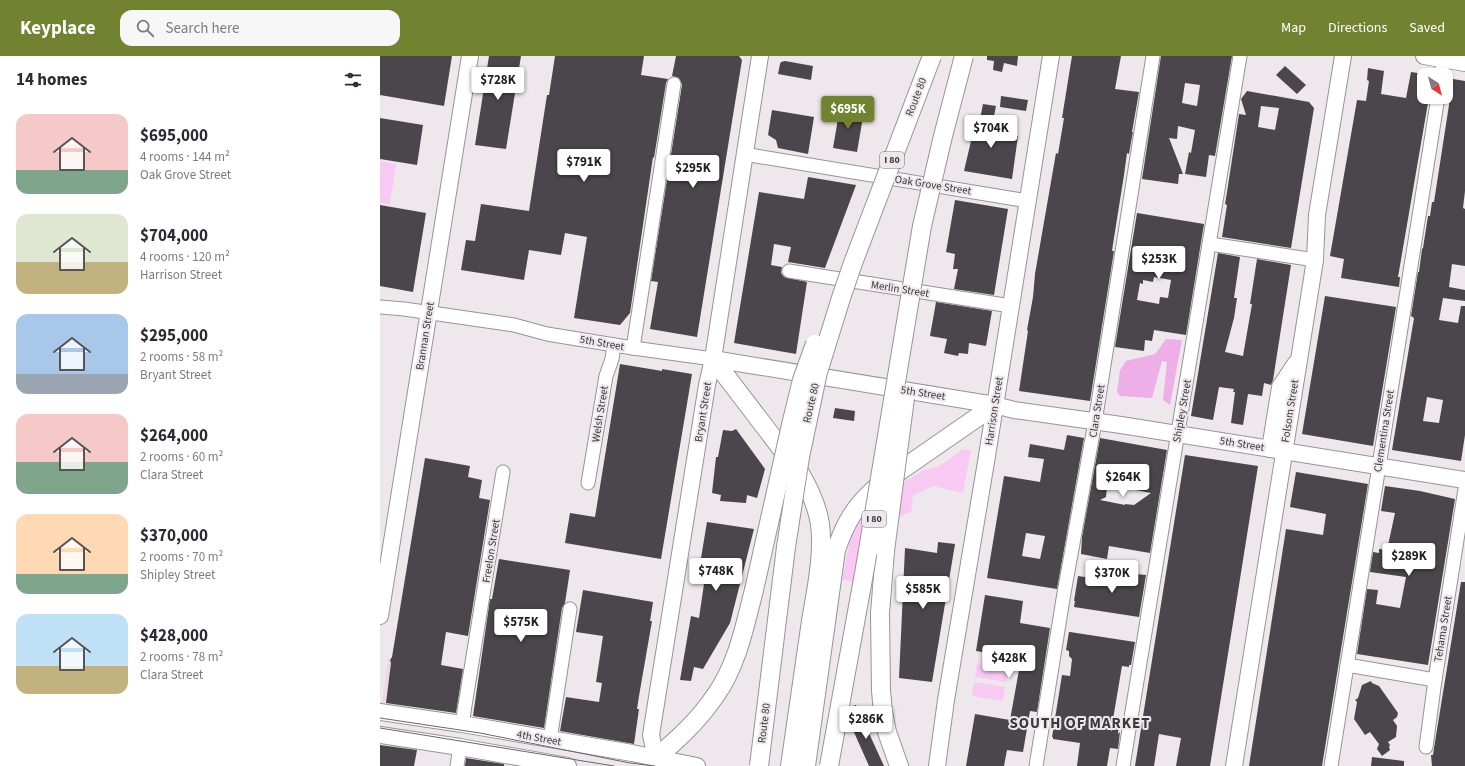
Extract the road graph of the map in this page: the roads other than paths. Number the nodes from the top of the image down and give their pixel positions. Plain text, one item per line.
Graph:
1 (470, 56) edge
2 (760, 56) edge
3 (932, 56) edge
4 (964, 56) edge
5 (1051, 56) edge
6 (1153, 56) edge
7 (1240, 56) edge
8 (1343, 56) edge
9 (1424, 56) edge
10 (1444, 59) junction
11 (1465, 63) edge
12 (1442, 68) edge
13 (674, 84) dead end
14 (1437, 104) edge
15 (744, 154) junction
16 (1028, 201) junction
17 (1210, 244) junction
18 (1315, 260) junction
19 (853, 263) junction
20 (789, 271) dead end
21 (914, 271) junction
22 (1011, 306) junction
23 (380, 307) edge
24 (430, 313) junction
25 (614, 345) junction
26 (633, 348) junction
27 (712, 359) junction
28 (995, 405) junction
29 (1095, 422) junction
30 (1179, 434) junction
31 (1277, 450) junction
32 (1378, 466) junction
33 (504, 472) dead end
34 (1465, 480) edge
35 (588, 483) dead end
36 (1465, 489) edge
37 (822, 602) junction
38 (570, 609) dead end
39 (380, 616) edge
40 (1347, 665) junction
41 (1435, 680) junction
42 (380, 712) edge
43 (462, 724) junction
44 (380, 736) edge
45 (550, 740) junction
46 (460, 747) junction
47 (1426, 747) dead end
48 (654, 762) edge
49 (545, 764) edge
50 (457, 766) edge
51 (568, 766) edge
52 (697, 766) edge
53 (758, 766) edge
54 (790, 766) edge
55 (806, 766) edge
56 (829, 766) edge
57 (899, 766) edge
58 (937, 766) edge
59 (1036, 766) edge
60 (1123, 766) edge
61 (1234, 766) edge
62 (1331, 766) edge

1 - 24 main road, Brannan Street
2 - 15 main road, Bryant Street
3 - 19 highway, Route 80 / I 80, bridge
4 - 21 highway, I 80, bridge
5 - 16 main road, Harrison Street
6 - 29 street, Clara Street
7 - 17 street, Shipley Street
8 - 18 main road, Folsom Street
9 - 10 main road
10 - 11 main road
10 - 12 street
13 - 26 street
14 - 32 street, Clementina Street
15 - 16 street, Oak Grove Street
15 - 27 main road, Bryant Street
16 - 22 main road, Harrison Street
17 - 18 street
17 - 30 street, Shipley Street
18 - 31 main road, Folsom Street
19 - 48 highway, bridge
19 - 53 highway, Route 80 / I 80, bridge
20 - 22 street, Merlin Street
21 - 56 highway, I 80, bridge
21 - 57 highway, bridge
22 - 28 main road, Harrison Street
23 - 24 street, 5th Street
24 - 25 street, 5th Street
24 - 39 main road, Brannan Street
25 - 26 street, 5th Street
25 - 35 street, Welsh Street
26 - 27 street, 5th Street
27 - 28 main road, 5th Street
27 - 37 highway
27 - 48 main road, Bryant Street
28 - 29 main road, 5th Street
28 - 37 highway
28 - 58 main road, Harrison Street
29 - 30 main road, 5th Street
29 - 59 street, Clara Street
30 - 31 main road, 5th Street
30 - 60 street, Shipley Street
31 - 32 main road, 5th Street
31 - 61 main road, Folsom Street
32 - 34 main road, 5th Street
32 - 40 street, Clementina Street
33 - 43 street, Freelon Street
36 - 41 street, Tehama Street
37 - 54 highway
37 - 55 highway
38 - 45 street
40 - 41 street
40 - 62 street, Clementina Street
41 - 47 street, Tehama Street
42 - 43 main road, 4th Street
43 - 45 main road, 4th Street
44 - 46 main road, 4th Street
45 - 48 main road, 4th Street
46 - 49 main road, 4th Street
46 - 50 street
48 - 52 main road, 4th Street
49 - 51 main road, 4th Street

